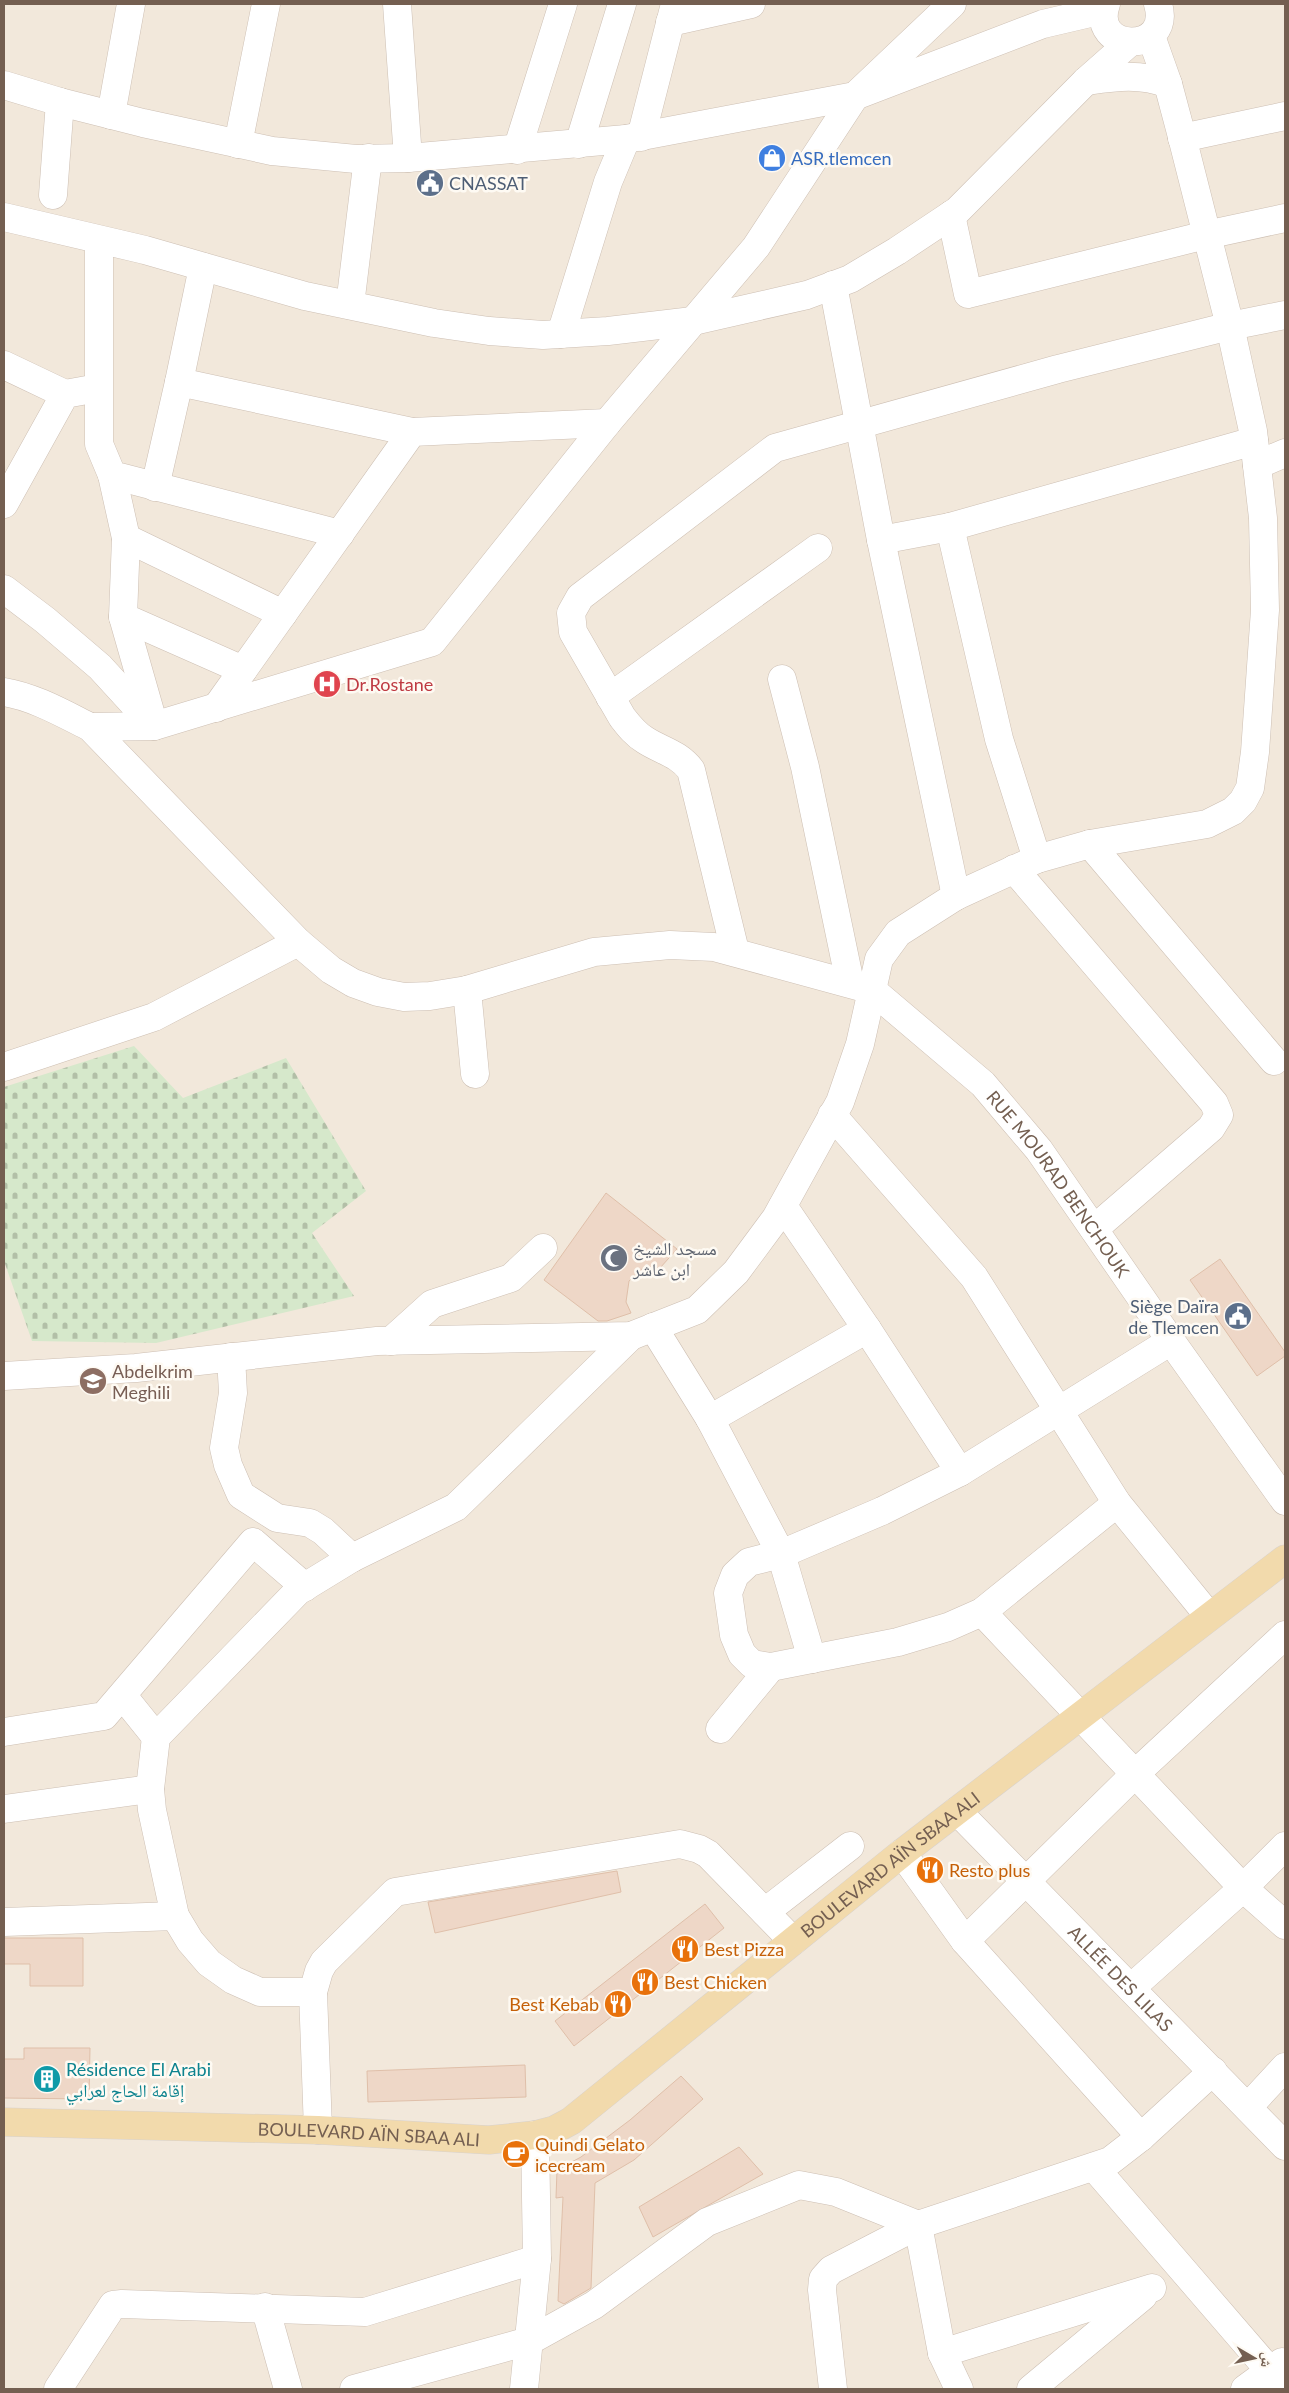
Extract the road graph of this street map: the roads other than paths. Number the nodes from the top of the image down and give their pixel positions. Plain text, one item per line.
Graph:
1 (131, 4) edge
2 (266, 4) edge
3 (397, 4) edge
4 (563, 4) edge
5 (622, 4) edge
6 (751, 4) edge
7 (952, 4) edge
8 (1158, 4) edge
9 (672, 13) edge
10 (1119, 24) edge
11 (1086, 81) junction
12 (4, 84) edge
13 (1168, 84) junction
14 (855, 96) junction
15 (60, 102) junction
16 (111, 115) junction
17 (1285, 116) edge
18 (634, 138) junction
19 (1182, 138) junction
20 (238, 144) junction
21 (580, 144) junction
22 (518, 150) junction
23 (368, 158) junction
24 (408, 158) junction
25 (53, 195) dead end
26 (951, 215) junction
27 (4, 217) edge
28 (1285, 218) edge
29 (1206, 235) junction
30 (100, 240) junction
31 (202, 266) junction
32 (833, 285) junction
33 (350, 305) junction
34 (1285, 315) edge
35 (694, 321) junction
36 (1230, 326) junction
37 (561, 334) junction
38 (4, 365) edge
39 (179, 382) junction
40 (98, 388) junction
41 (65, 394) junction
42 (607, 423) junction
43 (859, 426) junction
44 (412, 432) junction
45 (1255, 453) junction
46 (1285, 453) edge
47 (112, 475) junction
48 (156, 487) junction
49 (4, 504) edge
50 (950, 527) junction
51 (340, 534) junction
52 (126, 538) junction
53 (881, 540) junction
54 (818, 548) dead end
55 (4, 589) edge
56 (283, 614) junction
57 (123, 617) junction
58 (243, 670) junction
59 (782, 678) dead end
60 (4, 692) edge
61 (610, 698) junction
62 (216, 708) junction
63 (90, 726) junction
64 (154, 726) junction
65 (1090, 844) junction
66 (1026, 864) junction
67 (956, 896) junction
68 (298, 942) junction
69 (735, 951) junction
70 (861, 986) junction
71 (467, 990) junction
72 (1274, 1060) dead end
73 (4, 1067) edge
74 (475, 1074) dead end
75 (832, 1115) junction
76 (783, 1206) junction
77 (1094, 1229) junction
78 (543, 1248) dead end
79 (867, 1329) junction
80 (642, 1332) junction
81 (391, 1341) junction
82 (1172, 1341) junction
83 (231, 1357) junction
84 (4, 1376) edge
85 (1060, 1411) junction
86 (710, 1419) junction
87 (960, 1472) junction
88 (1285, 1501) edge
89 (1117, 1503) junction
90 (780, 1554) junction
91 (352, 1558) junction
92 (1285, 1559) edge
93 (305, 1587) junction
94 (982, 1612) junction
95 (1209, 1616) junction
96 (1285, 1635) edge
97 (812, 1659) junction
98 (771, 1668) junction
99 (123, 1696) junction
100 (1079, 1715) junction
101 (720, 1729) dead end
102 (4, 1732) edge
103 (156, 1737) junction
104 (1136, 1773) junction
105 (150, 1788) junction
106 (4, 1809) edge
107 (957, 1811) junction
108 (850, 1846) dead end
109 (1285, 1846) edge
110 (902, 1852) junction
111 (1027, 1881) junction
112 (1243, 1888) junction
113 (765, 1912) junction
114 (175, 1916) junction
115 (4, 1922) edge
116 (1285, 1925) edge
117 (965, 1941) junction
118 (793, 1942) junction
119 (1131, 1988) junction
120 (313, 1992) junction
121 (1285, 2067) edge
122 (1213, 2072) junction
123 (1248, 2107) junction
124 (4, 2122) edge
125 (318, 2130) junction
126 (535, 2135) junction
127 (1141, 2137) junction
128 (1285, 2146) edge
129 (1094, 2167) junction
130 (918, 2225) junction
131 (537, 2259) junction
132 (1185, 2272) junction
133 (1152, 2288) junction
134 (265, 2307) junction
135 (529, 2341) junction
136 (942, 2353) junction
137 (1276, 2373) edge
138 (58, 2389) edge
139 (288, 2389) edge
140 (354, 2389) edge
141 (524, 2389) edge
142 (833, 2389) edge
143 (959, 2389) edge
144 (1031, 2389) edge
145 (1245, 2389) edge

1 - 16 street
2 - 20 street
3 - 24 street
4 - 22 street
5 - 21 street
6 - 9 street
7 - 14 street
8 - 10 street
9 - 18 street
10 - 11 street
10 - 13 street
10 - 14 street
11 - 13 street
11 - 26 street
12 - 15 street
13 - 19 street
14 - 18 street
14 - 35 street
15 - 16 street
15 - 25 street
16 - 20 street
17 - 19 street
18 - 21 street
18 - 37 street
19 - 29 street
20 - 23 street
21 - 22 street
22 - 24 street
23 - 24 street
23 - 33 street
26 - 29 street
26 - 32 street
27 - 30 street
28 - 29 street
29 - 36 street
30 - 31 street
30 - 40 street
31 - 33 street
31 - 39 street
32 - 35 street
32 - 43 street
33 - 37 street
34 - 36 street
35 - 37 street
35 - 42 street
36 - 43 street
36 - 45 street
38 - 41 street
39 - 44 street
39 - 48 street
40 - 41 street
40 - 47 street
41 - 49 street
42 - 44 street
42 - 62 street
43 - 53 street
43 - 61 street
44 - 51 street
45 - 46 street
45 - 50 street
45 - 65 street
47 - 48 street
47 - 52 street
48 - 51 street
50 - 53 street
50 - 66 street
51 - 56 street
52 - 56 street
52 - 57 street
53 - 67 street
54 - 61 street
55 - 64 street
56 - 58 street
57 - 58 street
57 - 64 street
58 - 62 street
59 - 70 street
60 - 63 street
61 - 69 street
62 - 64 street
63 - 64 street
63 - 68 street
65 - 66 street
65 - 72 street
66 - 67 street
66 - 77 street
67 - 70 street
68 - 71 street
68 - 73 street
69 - 70 street
69 - 71 street
70 - 75 street
70 - 77 street, RUE MOURAD BENCHOUK
71 - 74 street
75 - 76 street
75 - 85 street
76 - 79 street
76 - 80 street
77 - 82 street, RUE MOURAD BENCHOUK
78 - 81 street
79 - 86 street
79 - 87 street
80 - 81 street
80 - 86 street
80 - 91 street
81 - 83 street
82 - 85 street
82 - 88 street, RUE MOURAD BENCHOUK
83 - 84 street
83 - 91 street
85 - 87 street
85 - 89 street
86 - 90 street
87 - 90 street
89 - 94 street
89 - 95 street
90 - 97 street
90 - 98 street
91 - 93 street
92 - 95 main road, BOULEVARD AÏN SBAA ALI
93 - 99 street
93 - 103 street
94 - 97 street
94 - 100 street
95 - 100 main road, BOULEVARD AÏN SBAA ALI
96 - 104 street
97 - 98 street
98 - 101 street
99 - 102 street
99 - 103 street
100 - 104 street
100 - 107 main road, BOULEVARD AÏN SBAA ALI
103 - 105 street
104 - 111 street
104 - 112 street
105 - 106 street
105 - 114 street
107 - 110 main road, BOULEVARD AÏN SBAA ALI
107 - 111 street, ALLÉE DES LILAS
108 - 113 street
109 - 112 street
110 - 117 street
110 - 118 main road, BOULEVARD AÏN SBAA ALI
111 - 117 street
111 - 119 street, ALLÉE DES LILAS
112 - 116 street
112 - 119 street
113 - 118 street
113 - 120 street
114 - 115 street
114 - 120 street
117 - 127 street
118 - 126 main road, BOULEVARD AÏN SBAA ALI
119 - 122 street, ALLÉE DES LILAS
120 - 125 street
121 - 123 street
122 - 123 street, ALLÉE DES LILAS
122 - 127 street
123 - 128 street, ALLÉE DES LILAS
124 - 125 main road, BOULEVARD AÏN SBAA ALI
125 - 126 main road, BOULEVARD AÏN SBAA ALI
126 - 131 street
127 - 129 street
129 - 130 street
129 - 132 street
130 - 135 street
130 - 136 street
130 - 142 street
131 - 134 street
131 - 135 street
132 - 133 street
132 - 137 street
133 - 136 street
133 - 144 street
134 - 138 street
134 - 139 street
135 - 140 street
135 - 141 street
136 - 143 street
137 - 145 street

